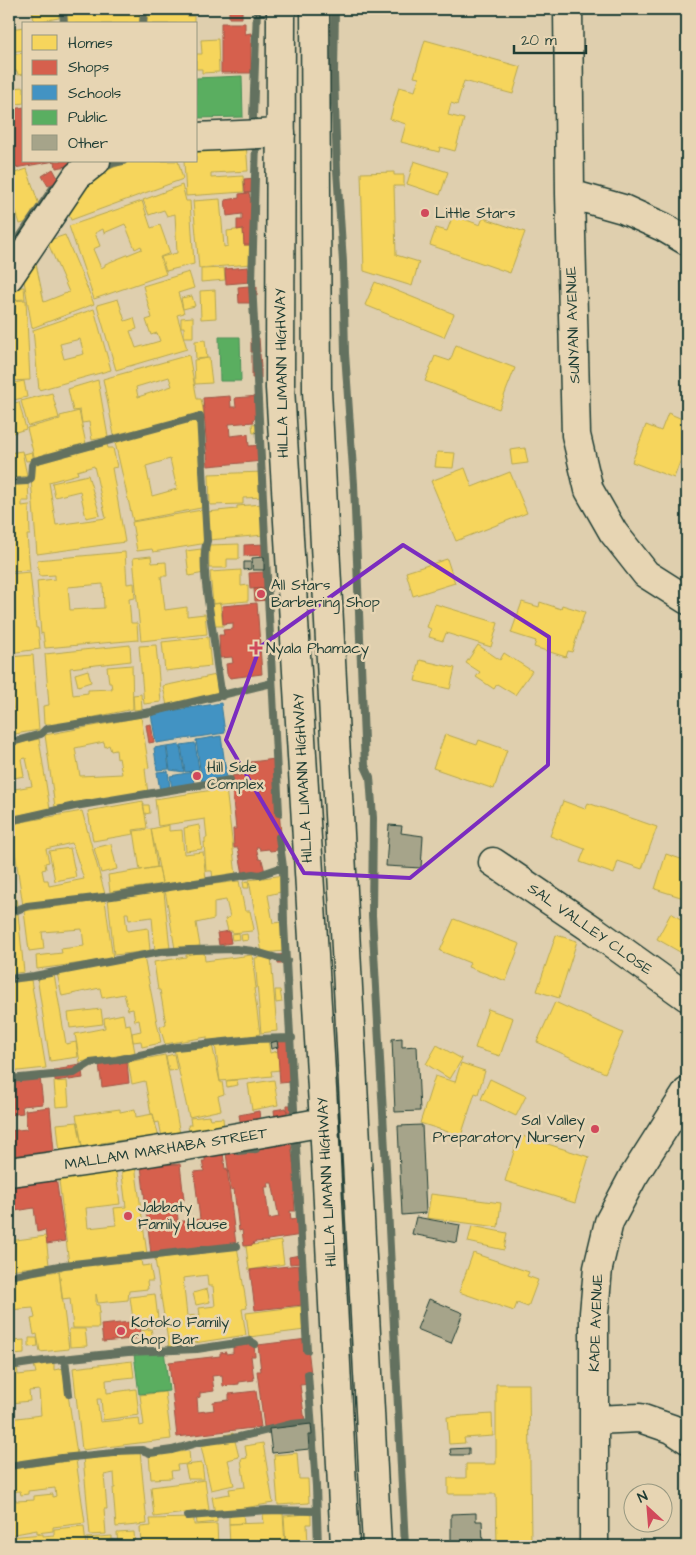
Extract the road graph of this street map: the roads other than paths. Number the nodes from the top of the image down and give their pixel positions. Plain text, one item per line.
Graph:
1 (281, 9) edge
2 (315, 9) edge
3 (568, 9) edge
4 (281, 134) junction
5 (198, 137) edge
6 (95, 162) edge
7 (570, 194) junction
8 (687, 241) edge
9 (9, 277) edge
10 (687, 600) edge
11 (492, 862) dead end
12 (687, 997) edge
13 (687, 1092) edge
14 (324, 1122) junction
15 (9, 1172) edge
16 (594, 1420) junction
17 (687, 1439) edge
18 (345, 1546) edge
19 (377, 1546) edge
20 (594, 1546) edge

1 - 4 main road, HILLA LIMANN HIGHWAY
2 - 19 main road, HILLA LIMANN HIGHWAY
3 - 7 main road, SUNYANI AVENUE
4 - 5 main road
4 - 14 main road, HILLA LIMANN HIGHWAY
6 - 9 main road
7 - 8 main road
7 - 10 main road, SUNYANI AVENUE
11 - 12 main road, SAL VALLEY CLOSE
13 - 16 main road, KADE AVENUE
14 - 15 main road, MALLAM MARHABA STREET
14 - 18 main road, HILLA LIMANN HIGHWAY
16 - 17 main road
16 - 20 main road, KADE AVENUE

